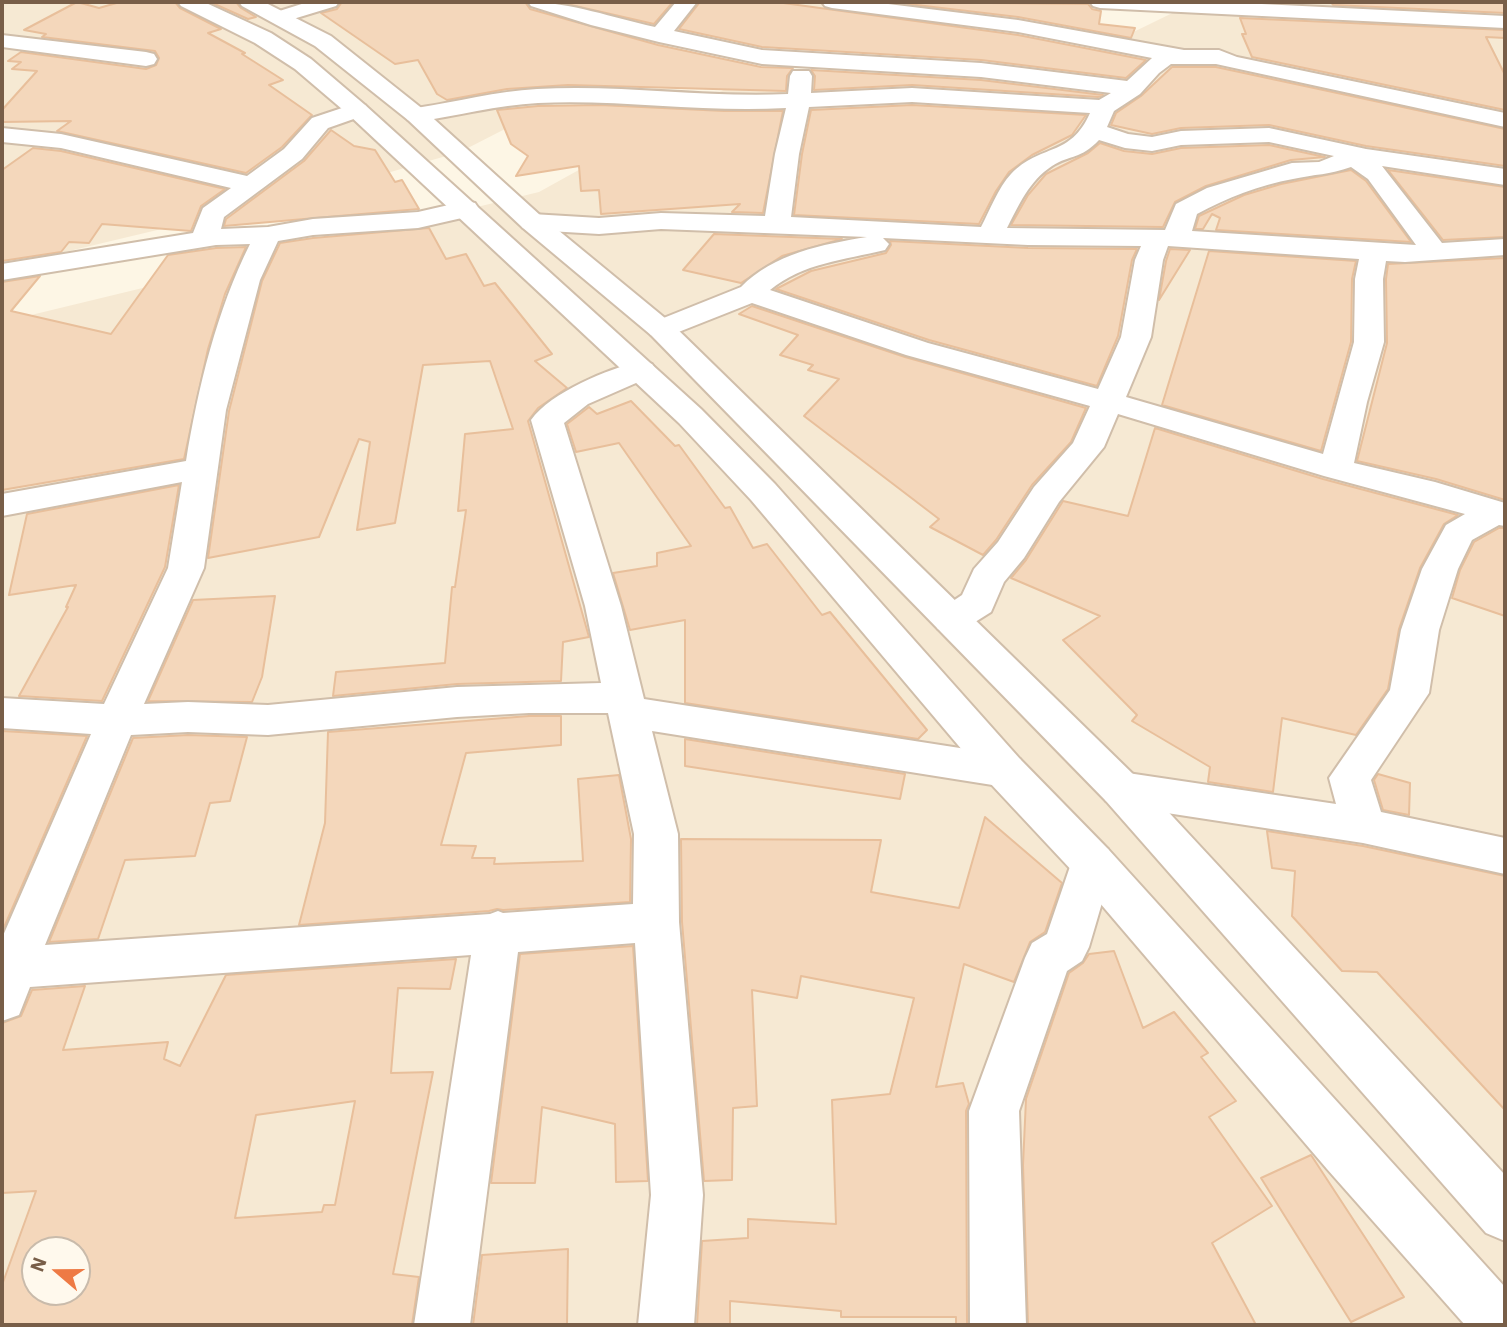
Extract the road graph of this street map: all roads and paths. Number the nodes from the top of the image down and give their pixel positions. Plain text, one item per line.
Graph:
1 (188, 2) edge
2 (249, 2) edge
3 (329, 2) edge
4 (538, 2) edge
5 (687, 2) edge
6 (832, 2) edge
7 (1100, 2) edge
8 (1209, 7) junction
9 (280, 17) junction
10 (1505, 22) edge
11 (659, 36) junction
12 (2, 41) edge
13 (1184, 57) junction
14 (1219, 57) junction
15 (146, 59) dead end
16 (802, 60) junction
17 (1132, 89) junction
18 (799, 101) junction
19 (1104, 107) junction
20 (357, 110) junction
21 (416, 115) junction
22 (1505, 120) edge
23 (1094, 131) junction
24 (2, 135) edge
25 (1360, 156) junction
26 (1505, 177) edge
27 (251, 185) junction
28 (466, 209) junction
29 (532, 222) junction
30 (777, 224) junction
31 (950, 233) junction
32 (991, 233) junction
33 (268, 235) junction
34 (1167, 238) junction
35 (204, 239) junction
36 (1505, 247) edge
37 (1435, 252) junction
38 (1374, 253) junction
39 (2, 272) edge
40 (751, 293) junction
41 (661, 328) junction
42 (641, 370) junction
43 (1107, 402) junction
44 (203, 468) junction
45 (1336, 469) junction
46 (2, 505) edge
47 (1500, 514) edge
48 (951, 620) junction
49 (627, 705) junction
50 (2, 713) edge
51 (117, 720) junction
52 (1005, 771) junction
53 (1121, 789) junction
54 (1363, 826) junction
55 (1505, 856) edge
56 (1092, 862) junction
57 (656, 922) junction
58 (498, 931) junction
59 (7, 984) edge
60 (1505, 1214) edge
61 (442, 1325) edge
62 (666, 1325) edge
63 (998, 1325) edge
64 (1502, 1325) edge

1 - 20 street
2 - 9 street
3 - 9 street
4 - 11 street
5 - 11 street
6 - 13 street
7 - 8 street
8 - 10 street
8 - 14 street
9 - 21 street
11 - 16 street
12 - 15 street
13 - 14 street
13 - 17 street
14 - 22 street
16 - 17 street
16 - 18 street
17 - 19 street
18 - 19 street
18 - 21 street
18 - 30 street
19 - 23 street
20 - 27 street
20 - 28 street
21 - 29 street
23 - 25 street
23 - 32 street
24 - 27 street
25 - 26 street
25 - 34 street
25 - 37 street
27 - 35 street
28 - 33 street
28 - 42 street
29 - 30 street
29 - 41 street
30 - 31 street
31 - 32 street
31 - 40 street
32 - 34 street
33 - 35 street
33 - 44 street
34 - 38 street
34 - 43 street
35 - 39 street
36 - 37 street
37 - 38 street
38 - 45 street
40 - 41 street
40 - 43 street
41 - 48 street
42 - 49 street
42 - 52 street
43 - 45 street
43 - 48 street
44 - 46 street
44 - 51 street
45 - 47 street
47 - 54 street
48 - 53 street
49 - 51 street
49 - 52 street
49 - 57 street
50 - 51 street
51 - 59 street
52 - 56 street
53 - 54 street
53 - 60 street
54 - 55 street
56 - 63 street
56 - 64 street
57 - 58 street
57 - 62 street
58 - 59 street
58 - 61 street

